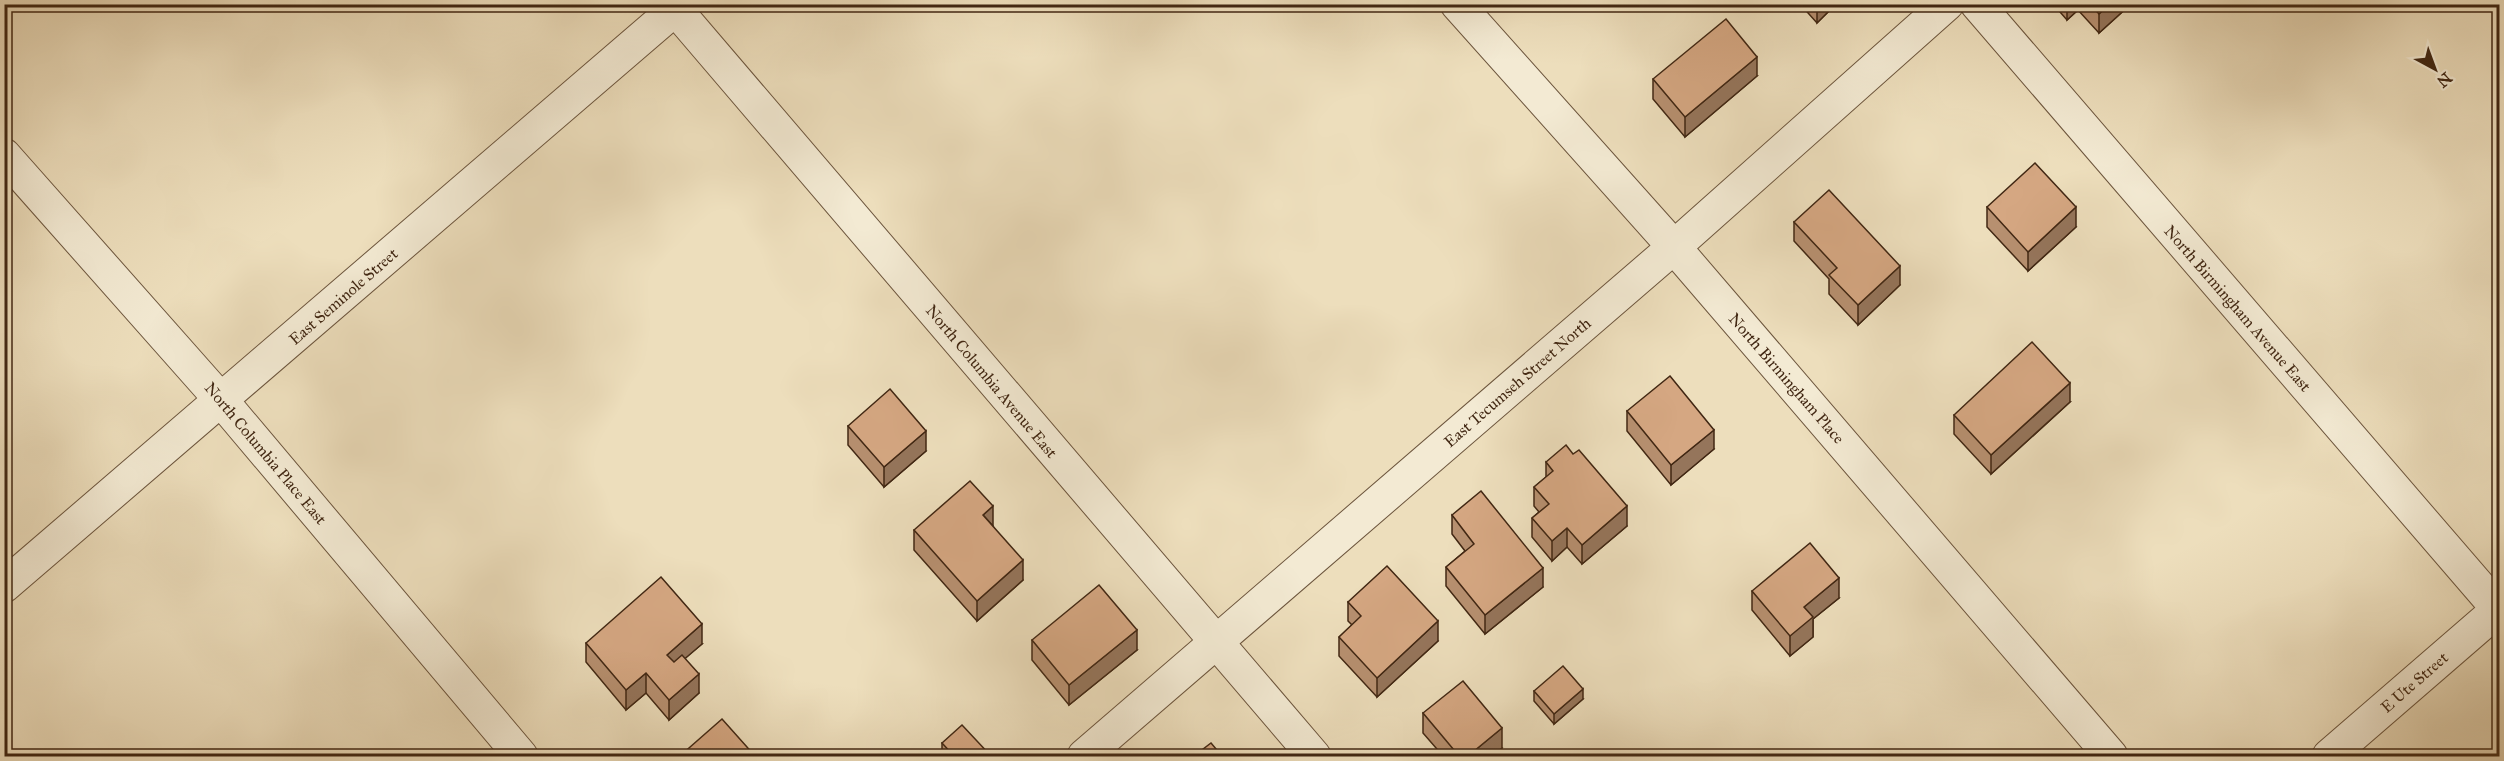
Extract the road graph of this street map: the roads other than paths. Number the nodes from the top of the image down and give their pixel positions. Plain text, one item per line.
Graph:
1 (1456, 4) edge
2 (1947, 4) edge
3 (1977, 4) edge
4 (676, 6) edge
5 (4, 154) edge
6 (1674, 247) junction
7 (221, 400) junction
8 (4, 586) edge
9 (2499, 609) edge
10 (1215, 643) junction
11 (521, 756) edge
12 (1084, 756) edge
13 (1314, 756) edge
14 (2111, 756) edge
15 (2329, 756) edge

1 - 6 street, North Birmingham Place
2 - 6 street, East Tecumseh Street North
3 - 9 street, North Birmingham Avenue East
4 - 7 street, East Seminole Street
4 - 10 street, North Columbia Avenue East
5 - 7 street, North Columbia Place East
6 - 10 street, East Tecumseh Street North
6 - 14 street, North Birmingham Place
7 - 8 street, East Seminole Street
7 - 11 street, North Columbia Place East
9 - 15 street, E Ute Street
10 - 12 street, East Tecumseh Street North
10 - 13 street, North Columbia Avenue East

